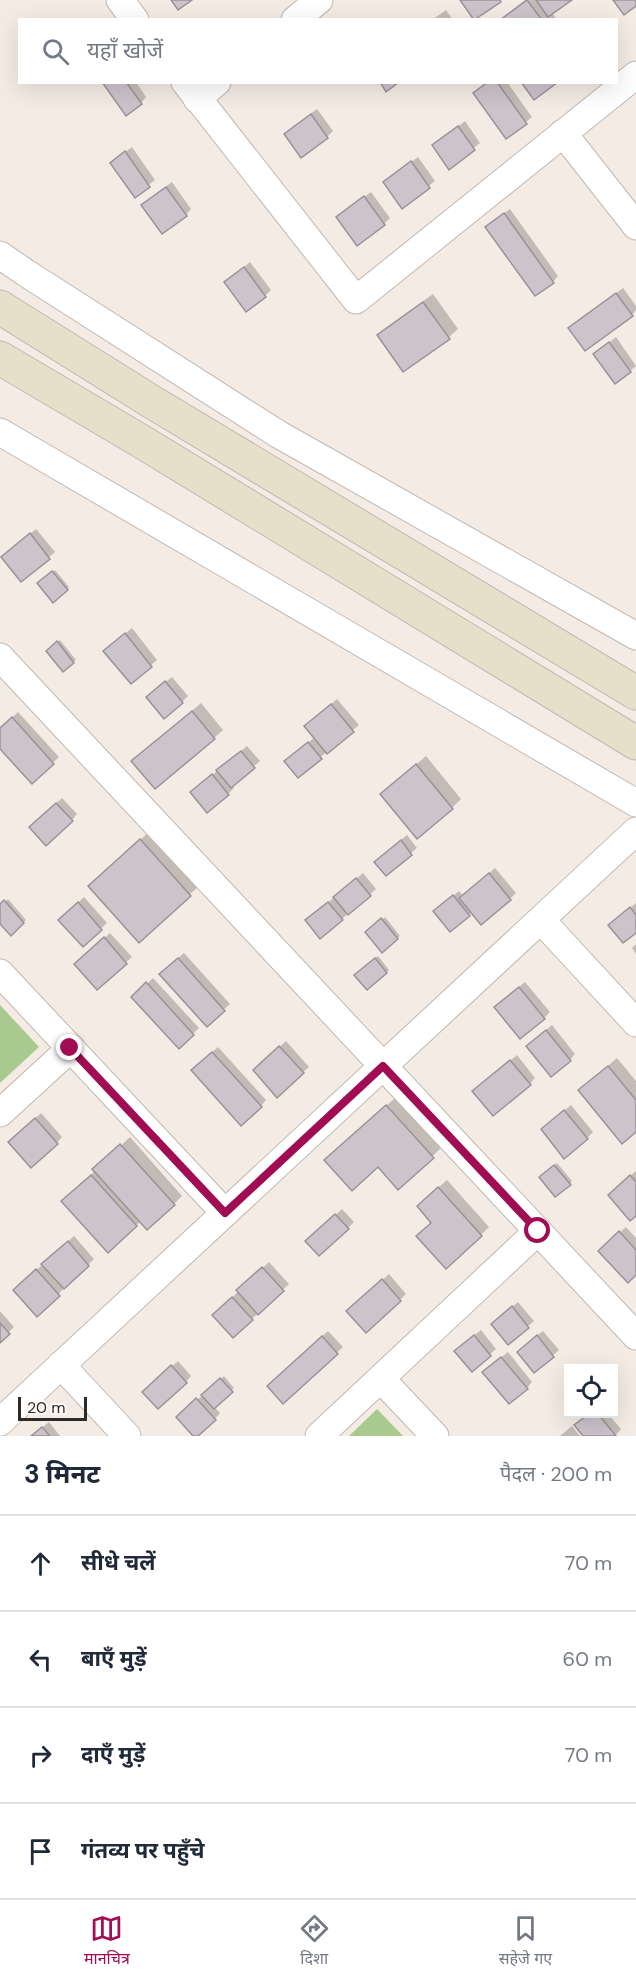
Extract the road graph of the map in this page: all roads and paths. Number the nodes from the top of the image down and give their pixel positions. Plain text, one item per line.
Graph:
1 (120, 0) edge
2 (318, 0) edge
3 (134, 18) edge
4 (296, 18) edge
5 (636, 75) edge
6 (200, 88) edge
7 (563, 133) junction
8 (636, 226) edge
9 (0, 255) edge
10 (0, 307) edge
11 (3, 364) edge
12 (0, 432) edge
13 (636, 636) edge
14 (2, 665) edge
15 (636, 693) edge
16 (636, 743) edge
17 (636, 803) edge
18 (636, 831) edge
19 (541, 920) junction
20 (0, 973) edge
21 (636, 1023) edge
22 (70, 1048) junction
23 (383, 1066) junction
24 (0, 1113) edge
25 (225, 1213) junction
26 (538, 1231) junction
27 (636, 1336) edge
28 (61, 1365) junction
29 (381, 1378) junction
30 (0, 1422) edge
31 (127, 1436) edge
32 (320, 1436) edge
33 (435, 1436) edge

1 - 3 street
2 - 4 street
5 - 7 street
6 - 7 street
7 - 8 street
9 - 13 street
10 - 15 street
11 - 16 street
12 - 17 street
14 - 23 street
18 - 19 street
19 - 21 street
19 - 23 street
20 - 22 street
22 - 24 street
22 - 25 street
23 - 25 street
23 - 26 street
25 - 28 street
26 - 27 street
26 - 29 street
28 - 30 street
28 - 31 street
29 - 32 street
29 - 33 street

